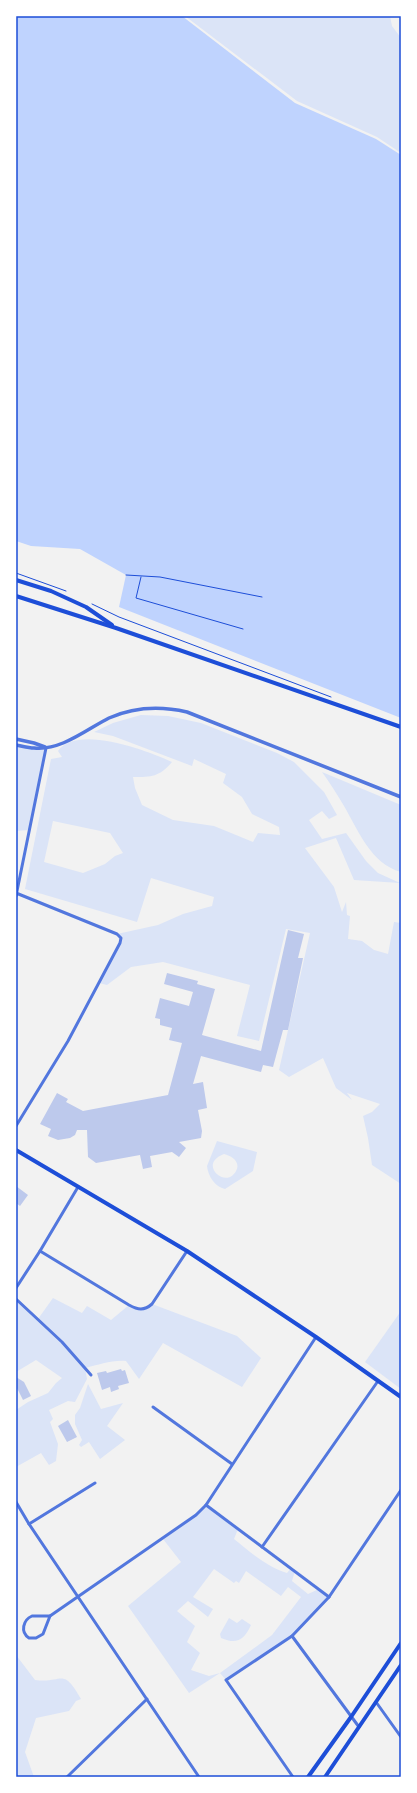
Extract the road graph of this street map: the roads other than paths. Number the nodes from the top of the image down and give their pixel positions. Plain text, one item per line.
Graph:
1 (16, 580) edge
2 (16, 596) edge
3 (116, 628) junction
4 (401, 728) edge
5 (16, 738) edge
6 (16, 745) edge
7 (46, 748) junction
8 (401, 797) edge
9 (16, 895) edge
10 (16, 1126) edge
11 (16, 1150) edge
12 (78, 1187) junction
13 (40, 1251) junction
14 (187, 1251) junction
15 (16, 1288) edge
16 (16, 1299) edge
17 (316, 1337) junction
18 (91, 1376) dead end
19 (378, 1381) junction
20 (401, 1397) edge
21 (153, 1407) dead end
22 (232, 1464) junction
23 (95, 1483) dead end
24 (401, 1490) edge
25 (16, 1502) edge
26 (206, 1505) junction
27 (29, 1524) junction
28 (262, 1547) junction
29 (78, 1596) junction
30 (329, 1597) junction
31 (50, 1616) junction
32 (292, 1636) junction
33 (401, 1643) edge
34 (401, 1665) edge
35 (147, 1699) junction
36 (376, 1702) junction
37 (351, 1717) junction
38 (359, 1727) junction
39 (401, 1737) edge
40 (197, 1776) edge
41 (67, 1777) edge
42 (293, 1777) edge
43 (308, 1777) edge
44 (325, 1777) edge

1 - 3 main road
2 - 3 main road
3 - 4 main road
5 - 7 street
6 - 7 street
7 - 8 street
7 - 9 street
9 - 10 street
11 - 12 main road
12 - 13 street
12 - 14 main road
13 - 14 street
13 - 15 street
14 - 17 main road
16 - 18 street
17 - 19 main road
17 - 22 street
19 - 20 main road
19 - 28 street
21 - 22 street
22 - 26 street
23 - 27 street
24 - 30 street
25 - 27 street
26 - 28 street
26 - 29 street
27 - 29 street
28 - 30 street
29 - 31 street
29 - 35 street
30 - 32 street
31 - 31 street
32 - 37 street
32 - 42 street
33 - 37 main road
34 - 36 main road
35 - 40 street
35 - 41 street
36 - 38 main road
36 - 39 street
37 - 38 street
37 - 43 main road
38 - 44 main road

